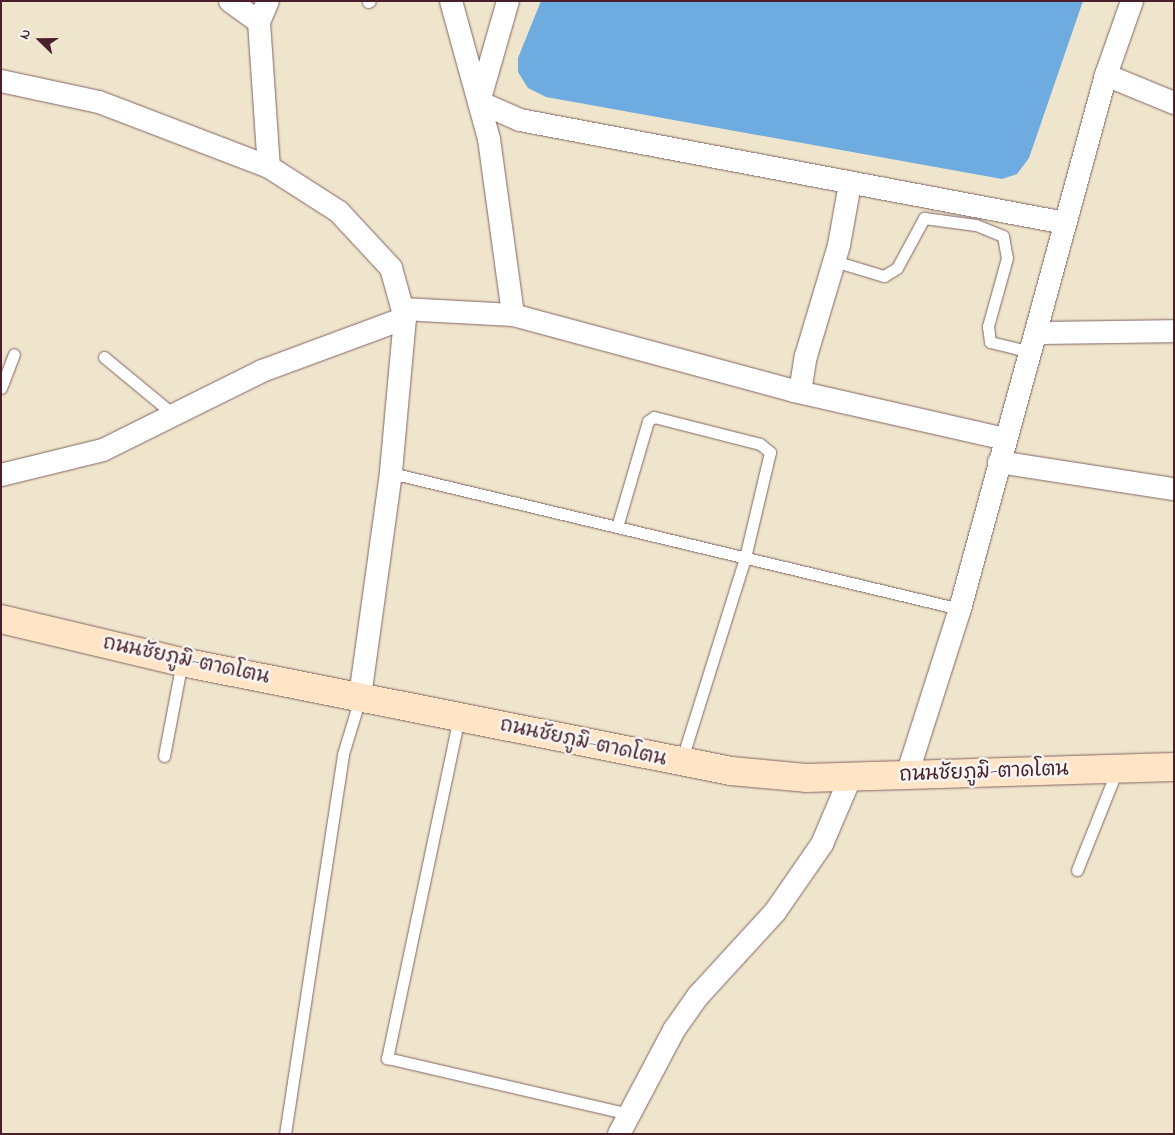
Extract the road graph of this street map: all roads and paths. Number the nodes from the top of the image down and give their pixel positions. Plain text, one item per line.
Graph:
1 (230, 1) edge
2 (268, 1) edge
3 (451, 1) edge
4 (508, 1) edge
5 (1132, 1) edge
6 (259, 22) junction
7 (1106, 75) junction
8 (1, 81) edge
9 (479, 102) junction
10 (1174, 103) edge
11 (269, 166) junction
12 (850, 184) junction
13 (1066, 224) junction
14 (834, 261) junction
15 (404, 314) junction
16 (514, 316) junction
17 (1174, 331) edge
18 (1033, 343) junction
19 (14, 354) dead end
20 (104, 357) dead end
21 (1, 388) edge
22 (800, 392) junction
23 (174, 415) junction
24 (1005, 439) junction
25 (999, 462) junction
26 (391, 474) junction
27 (1, 475) edge
28 (1174, 489) edge
29 (617, 527) junction
30 (745, 558) junction
31 (960, 609) junction
32 (1, 619) edge
33 (182, 662) junction
34 (360, 696) junction
35 (459, 717) junction
36 (164, 756) dead end
37 (680, 763) junction
38 (1174, 767) edge
39 (1118, 768) junction
40 (907, 775) junction
41 (850, 776) junction
42 (1077, 870) dead end
43 (629, 1114) junction
44 (285, 1134) edge
45 (619, 1134) edge

1 - 6 street
2 - 6 street
3 - 9 street
4 - 9 street
5 - 7 street
6 - 11 street
7 - 10 street
7 - 13 street
8 - 11 street
9 - 12 street
9 - 16 street
11 - 15 street
12 - 13 street
12 - 14 street
13 - 18 street
14 - 18 lane
14 - 22 street
15 - 16 street
15 - 23 street
15 - 26 street
16 - 22 street
17 - 18 street
18 - 24 street
19 - 21 lane
20 - 23 lane
22 - 24 street
23 - 27 street
24 - 25 street
25 - 28 street
25 - 31 street
26 - 29 lane
26 - 34 street
29 - 30 lane
29 - 30 lane
30 - 31 lane
30 - 37 lane
31 - 40 street
32 - 33 main road, ถนนชัยภูมิ-ตาดโตน
33 - 34 main road, ถนนชัยภูมิ-ตาดโตน
33 - 36 lane
34 - 35 main road, ถนนชัยภูมิ-ตาดโตน
34 - 44 lane
35 - 37 main road, ถนนชัยภูมิ-ตาดโตน
35 - 43 lane
37 - 41 main road, ถนนชัยภูมิ-ตาดโตน
38 - 39 main road, ถนนชัยภูมิ-ตาดโตน
39 - 40 main road, ถนนชัยภูมิ-ตาดโตน
39 - 42 lane
40 - 41 main road, ถนนชัยภูมิ-ตาดโตน
41 - 43 street
43 - 45 street

